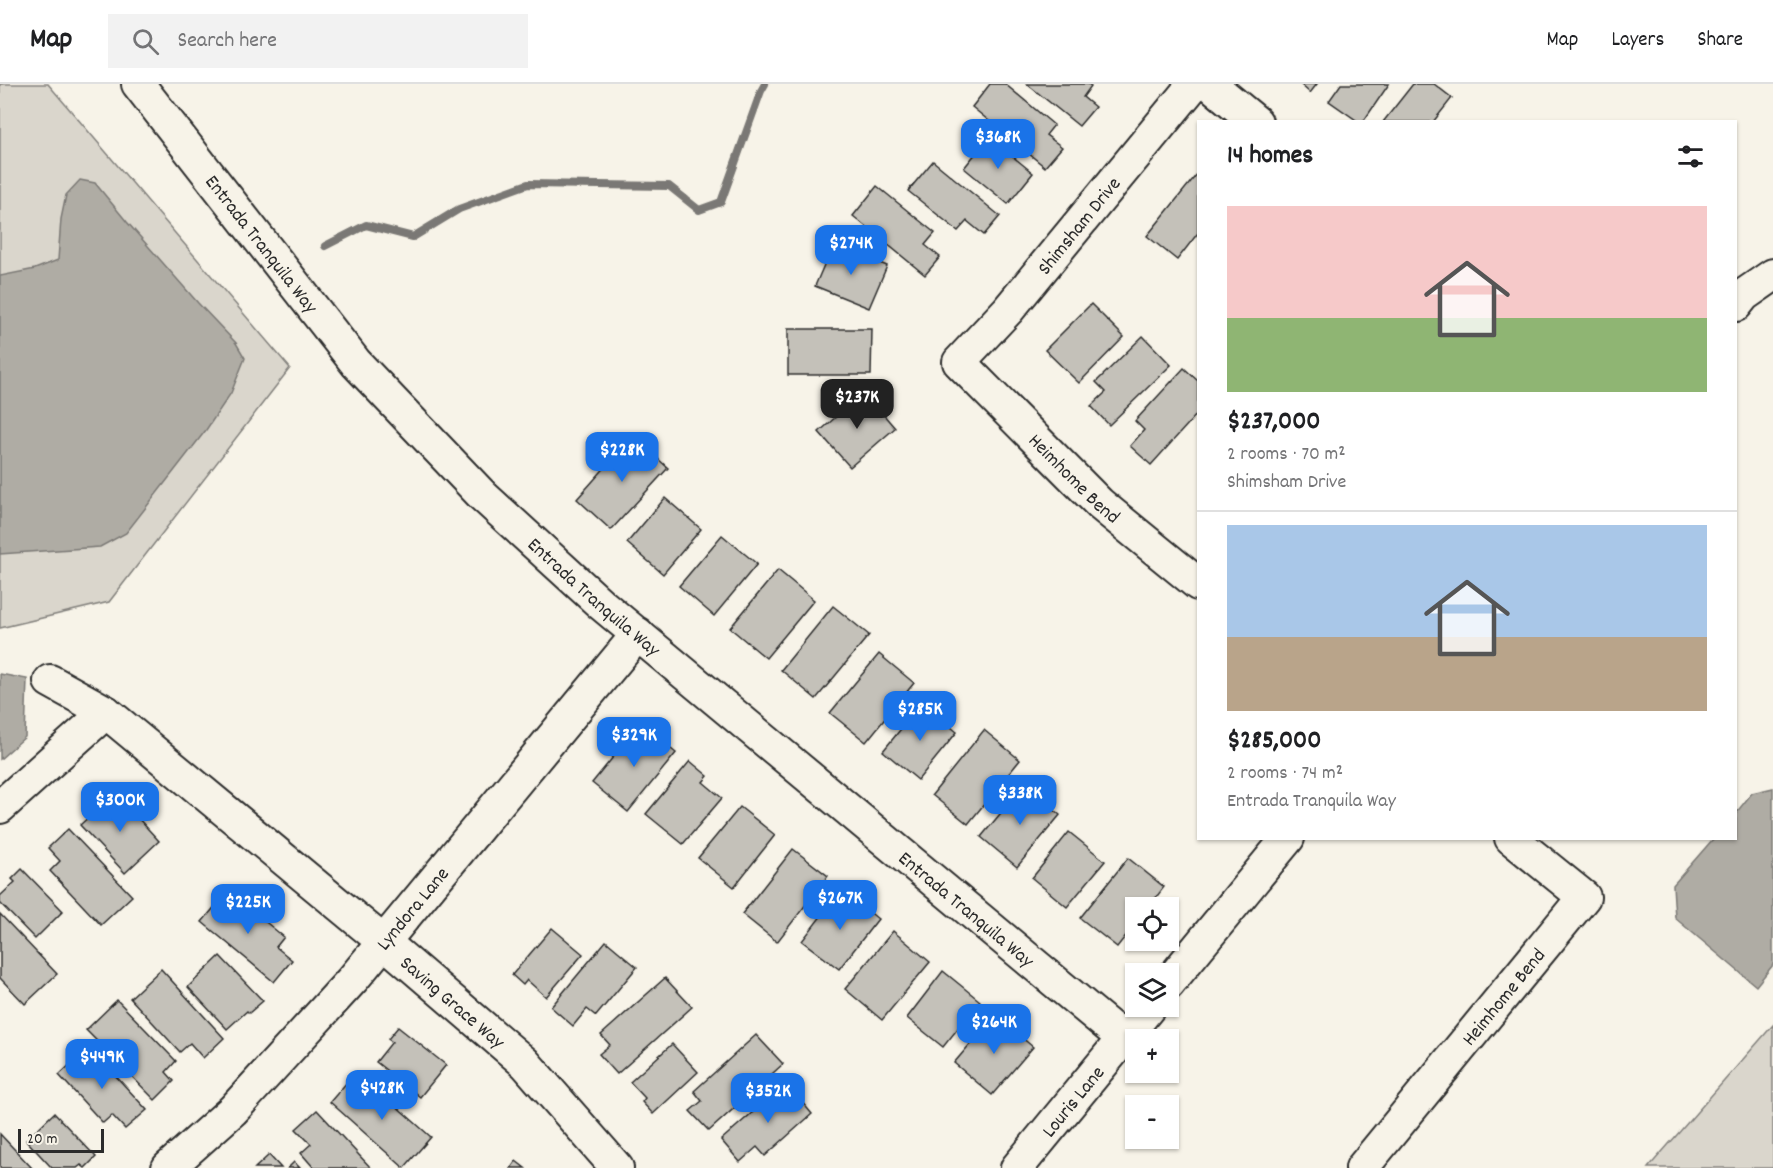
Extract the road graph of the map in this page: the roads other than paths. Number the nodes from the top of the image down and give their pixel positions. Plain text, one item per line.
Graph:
1 (138, 84) edge
2 (1194, 84) edge
3 (1210, 84) edge
4 (1254, 120) edge
5 (1773, 275) edge
6 (1737, 304) edge
7 (959, 362) joint
8 (1197, 583) edge
9 (638, 634) junction
10 (50, 681) dead end
11 (106, 712) junction
12 (0, 807) edge
13 (1286, 840) edge
14 (1513, 840) edge
15 (385, 943) junction
16 (1179, 971) edge
17 (1141, 1017) edge
18 (1124, 1039) junction
19 (168, 1168) edge
20 (617, 1168) edge
21 (1017, 1168) edge
22 (1362, 1168) edge

1 - 9 street, Entrada Tranquila Way
2 - 7 street, Shimsham Drive
3 - 4 street
5 - 6 street
7 - 8 street, Heimhome Bend
9 - 15 street, Lyndora Lane
9 - 18 street, Entrada Tranquila Way
10 - 11 street, Saving Grace Way
11 - 12 street
11 - 15 street, Saving Grace Way
13 - 16 street
14 - 22 street, Heimhome Bend
15 - 19 street, Lyndora Lane
15 - 20 street, Saving Grace Way
17 - 18 street, Louris Lane
18 - 21 street, Louris Lane

